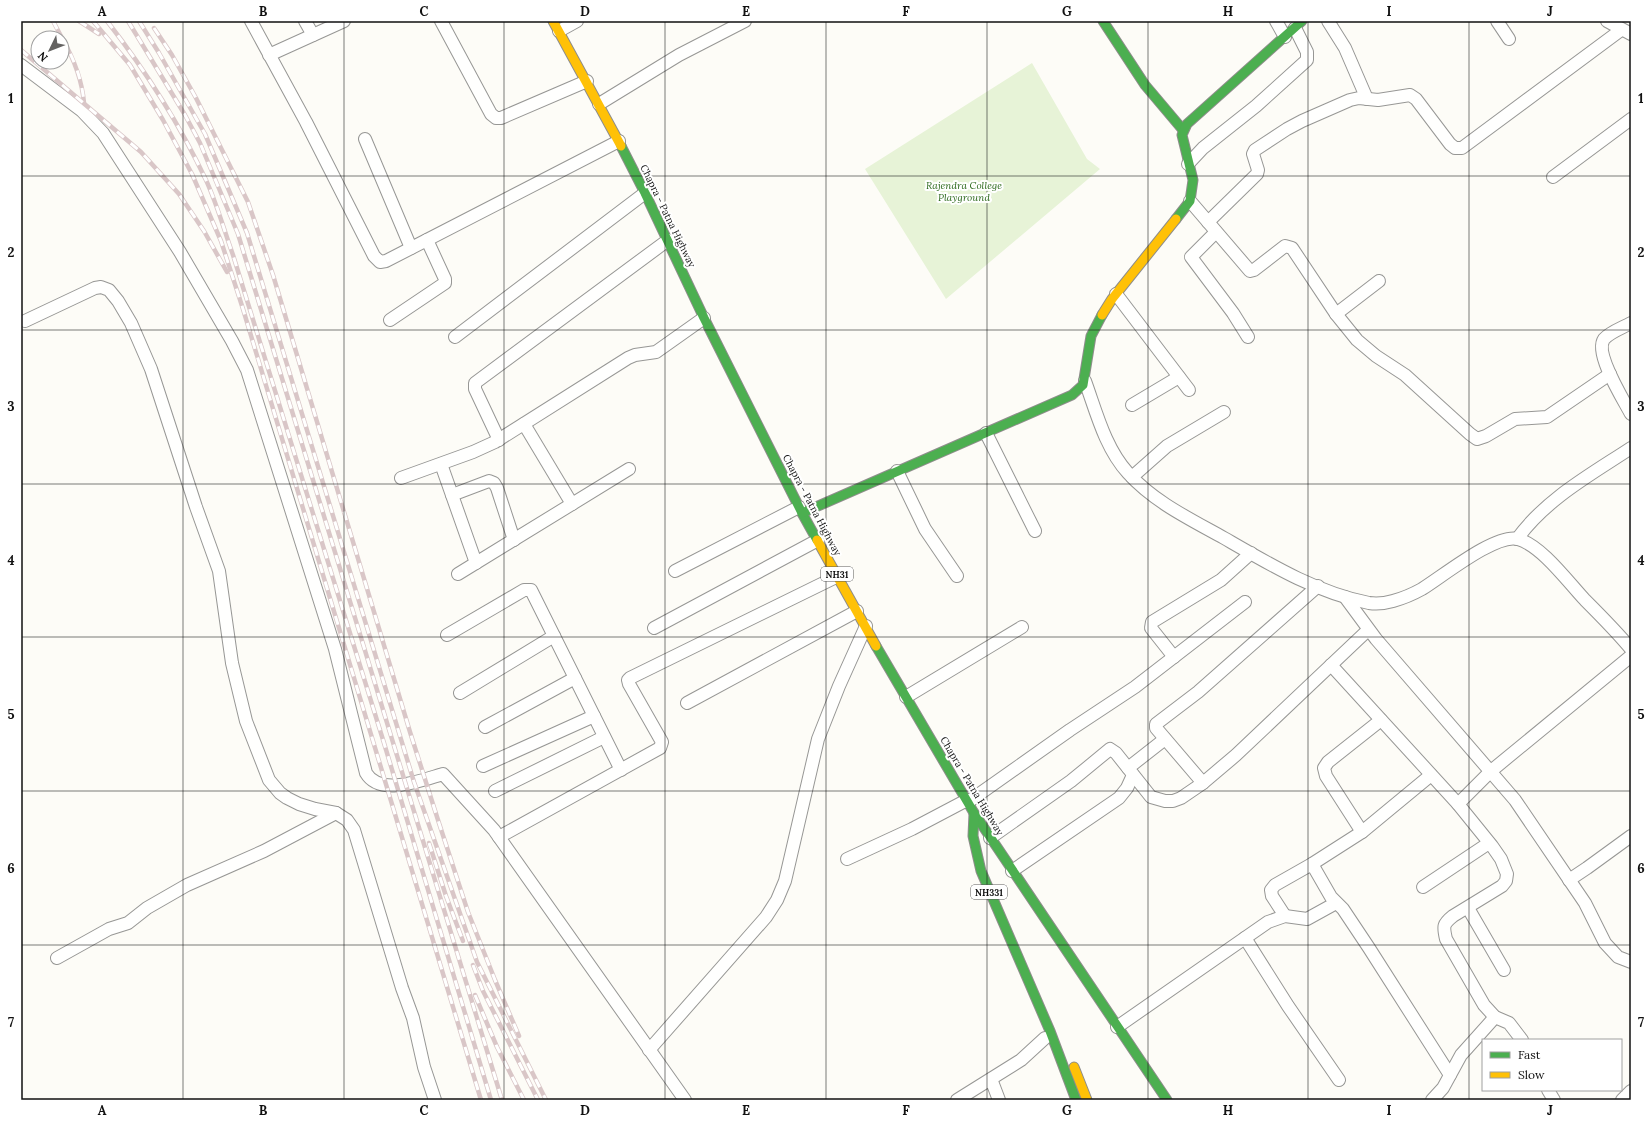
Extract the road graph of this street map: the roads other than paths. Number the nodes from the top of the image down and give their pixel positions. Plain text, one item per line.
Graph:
1 (251, 21) edge
2 (305, 21) edge
3 (344, 21) edge
4 (441, 21) edge
5 (577, 21) edge
6 (745, 21) edge
7 (1103, 21) edge
8 (1276, 21) edge
9 (1328, 21) edge
10 (1497, 21) edge
11 (1607, 21) edge
12 (1299, 24) edge
13 (556, 26) edge
14 (1626, 32) edge
15 (313, 35) junction
16 (1285, 36) junction
17 (1509, 39) dead end
18 (269, 55) junction
19 (21, 65) edge
20 (587, 81) junction
21 (1367, 100) junction
22 (599, 104) junction
23 (1631, 119) edge
24 (1183, 130) junction
25 (365, 139) dead end
26 (619, 141) junction
27 (1188, 164) junction
28 (1552, 177) dead end
29 (645, 193) junction
30 (1190, 201) junction
31 (1208, 222) junction
32 (1216, 232) junction
33 (427, 240) junction
34 (668, 240) junction
35 (412, 248) junction
36 (1379, 281) dead end
37 (1116, 294) junction
38 (1336, 314) junction
39 (704, 318) junction
40 (390, 320) dead end
41 (25, 321) dead end
42 (1631, 323) edge
43 (1248, 337) dead end
44 (455, 338) dead end
45 (1610, 374) junction
46 (1179, 377) junction
47 (1084, 381) junction
48 (1189, 390) dead end
49 (1132, 405) dead end
50 (1224, 412) dead end
51 (1631, 414) edge
52 (524, 424) junction
53 (986, 433) junction
54 (499, 440) junction
55 (1631, 448) edge
56 (441, 464) junction
57 (629, 469) dead end
58 (897, 471) junction
59 (1132, 477) junction
60 (401, 478) dead end
61 (452, 495) junction
62 (572, 504) junction
63 (801, 510) junction
64 (1035, 531) dead end
65 (1517, 539) junction
66 (514, 540) junction
67 (818, 540) junction
68 (1251, 553) junction
69 (476, 563) junction
70 (675, 571) dead end
71 (458, 574) dead end
72 (838, 576) junction
73 (957, 576) dead end
74 (1318, 586) junction
75 (1345, 597) junction
76 (1245, 602) dead end
77 (857, 611) junction
78 (866, 626) junction
79 (1022, 627) dead end
80 (654, 628) dead end
81 (1368, 630) junction
82 (448, 635) dead end
83 (554, 636) junction
84 (1628, 642) edge
85 (1631, 656) edge
86 (1174, 657) junction
87 (1331, 665) junction
88 (575, 678) junction
89 (460, 693) dead end
90 (906, 697) junction
91 (687, 703) dead end
92 (594, 716) junction
93 (1381, 720) junction
94 (485, 727) dead end
95 (604, 737) junction
96 (1165, 739) junction
97 (483, 766) dead end
98 (621, 770) junction
99 (1130, 771) junction
100 (1491, 771) junction
101 (1431, 775) junction
102 (1203, 783) junction
103 (495, 791) dead end
104 (1458, 804) junction
105 (970, 805) junction
106 (336, 813) junction
107 (1362, 832) junction
108 (1631, 836) edge
109 (499, 837) junction
110 (990, 838) junction
111 (1489, 843) junction
112 (847, 859) dead end
113 (1312, 864) junction
114 (1012, 871) junction
115 (1569, 880) junction
116 (1423, 887) dead end
117 (1336, 903) junction
118 (1468, 908) junction
119 (1285, 916) junction
120 (1002, 922) junction
121 (1245, 938) junction
122 (57, 958) dead end
123 (1631, 962) edge
124 (1504, 970) dead end
125 (1495, 1017) junction
126 (1117, 1027) junction
127 (1045, 1038) junction
128 (1521, 1039) edge
129 (1066, 1046) dead end
130 (649, 1050) junction
131 (1071, 1059) dead end
132 (1450, 1075) junction
133 (991, 1079) junction
134 (1339, 1080) dead end
135 (1549, 1091) edge
136 (1631, 1091) edge
137 (435, 1100) edge
138 (685, 1100) edge
139 (957, 1100) edge
140 (999, 1100) edge
141 (1067, 1100) edge
142 (1076, 1100) edge
143 (1087, 1100) edge
144 (1167, 1100) edge
145 (1432, 1100) edge
146 (1554, 1100) edge
147 (1622, 1100) edge

1 - 18 street
2 - 15 street
3 - 15 street
4 - 20 street
5 - 13 street
6 - 22 street
7 - 24 main road
8 - 16 street
9 - 21 street
10 - 17 street
11 - 14 street
12 - 16 main road
12 - 27 street
13 - 20 main road, Chapra - Patna Highway / NH31
14 - 21 street
15 - 18 street
16 - 24 main road
18 - 35 street
19 - 109 street
20 - 22 main road, Chapra - Patna Highway / NH31
21 - 31 street
22 - 26 main road, Chapra - Patna Highway / NH31
23 - 28 street
24 - 27 main road
25 - 35 street
26 - 29 main road, Chapra - Patna Highway / NH31
26 - 33 street
27 - 30 main road
29 - 34 main road, Chapra - Patna Highway / NH31
29 - 44 street
30 - 31 street
30 - 37 main road
31 - 32 street
32 - 38 street
32 - 43 street
33 - 35 street
33 - 40 street
34 - 39 main road, Chapra - Patna Highway / NH31
34 - 54 street
36 - 38 street
37 - 46 street
37 - 47 main road
38 - 45 street
39 - 52 street
39 - 63 main road, Chapra - Patna Highway / NH31
41 - 106 street
42 - 45 street
45 - 51 street
46 - 48 street
46 - 49 street
47 - 53 main road
47 - 59 street
50 - 59 street
52 - 54 street
52 - 62 street
53 - 58 main road
53 - 64 street
54 - 56 street
55 - 65 street
56 - 60 street
56 - 61 street
57 - 62 street
58 - 63 main road
58 - 73 street
59 - 68 street
61 - 66 street
61 - 69 street
62 - 66 street
63 - 67 main road, Chapra - Patna Highway / NH31
63 - 70 street
65 - 75 street
65 - 84 street
66 - 69 street
67 - 72 main road, Chapra - Patna Highway / NH31
67 - 80 street
68 - 74 street
68 - 86 street
69 - 71 street
72 - 77 main road, Chapra - Patna Highway / NH31
72 - 98 street
74 - 75 street
74 - 96 street
75 - 81 street
76 - 86 street
77 - 78 main road, Chapra - Patna Highway / NH31
77 - 91 street
78 - 90 main road, Chapra - Patna Highway / NH31
78 - 130 street
79 - 90 street
81 - 87 street
81 - 100 street
82 - 83 street
83 - 88 street
83 - 89 street
85 - 100 street
86 - 105 street
87 - 93 street
87 - 102 street
88 - 92 street
88 - 94 street
90 - 105 main road, Chapra - Patna Highway / NH31
92 - 95 street
92 - 97 street
93 - 101 street
93 - 107 street
95 - 98 street
95 - 103 street
96 - 99 street
96 - 102 street
98 - 109 street
99 - 102 street
99 - 110 street
99 - 114 street
100 - 104 street
100 - 115 street
101 - 104 street
101 - 107 street
104 - 111 street
105 - 110 main road, Chapra - Patna Highway / NH31
105 - 112 street
105 - 120 main road, NH331
106 - 122 street
106 - 137 street
107 - 113 street
108 - 115 street
109 - 130 street
110 - 114 main road, Chapra - Patna Highway / NH31
111 - 116 street
111 - 118 street
113 - 117 street
113 - 119 street
114 - 126 main road, Chapra - Patna Highway / NH31
115 - 123 street
117 - 119 street
117 - 132 street
118 - 124 street
118 - 125 street
119 - 121 street
120 - 127 main road
120 - 129 main road
120 - 142 main road, NH331
121 - 126 street
121 - 134 street
125 - 128 street
125 - 132 street
126 - 144 main road, Chapra - Patna Highway / NH31
127 - 133 street
127 - 141 main road
130 - 138 street
131 - 143 main road
132 - 145 street
133 - 139 street
133 - 140 street
135 - 146 street
136 - 147 street

